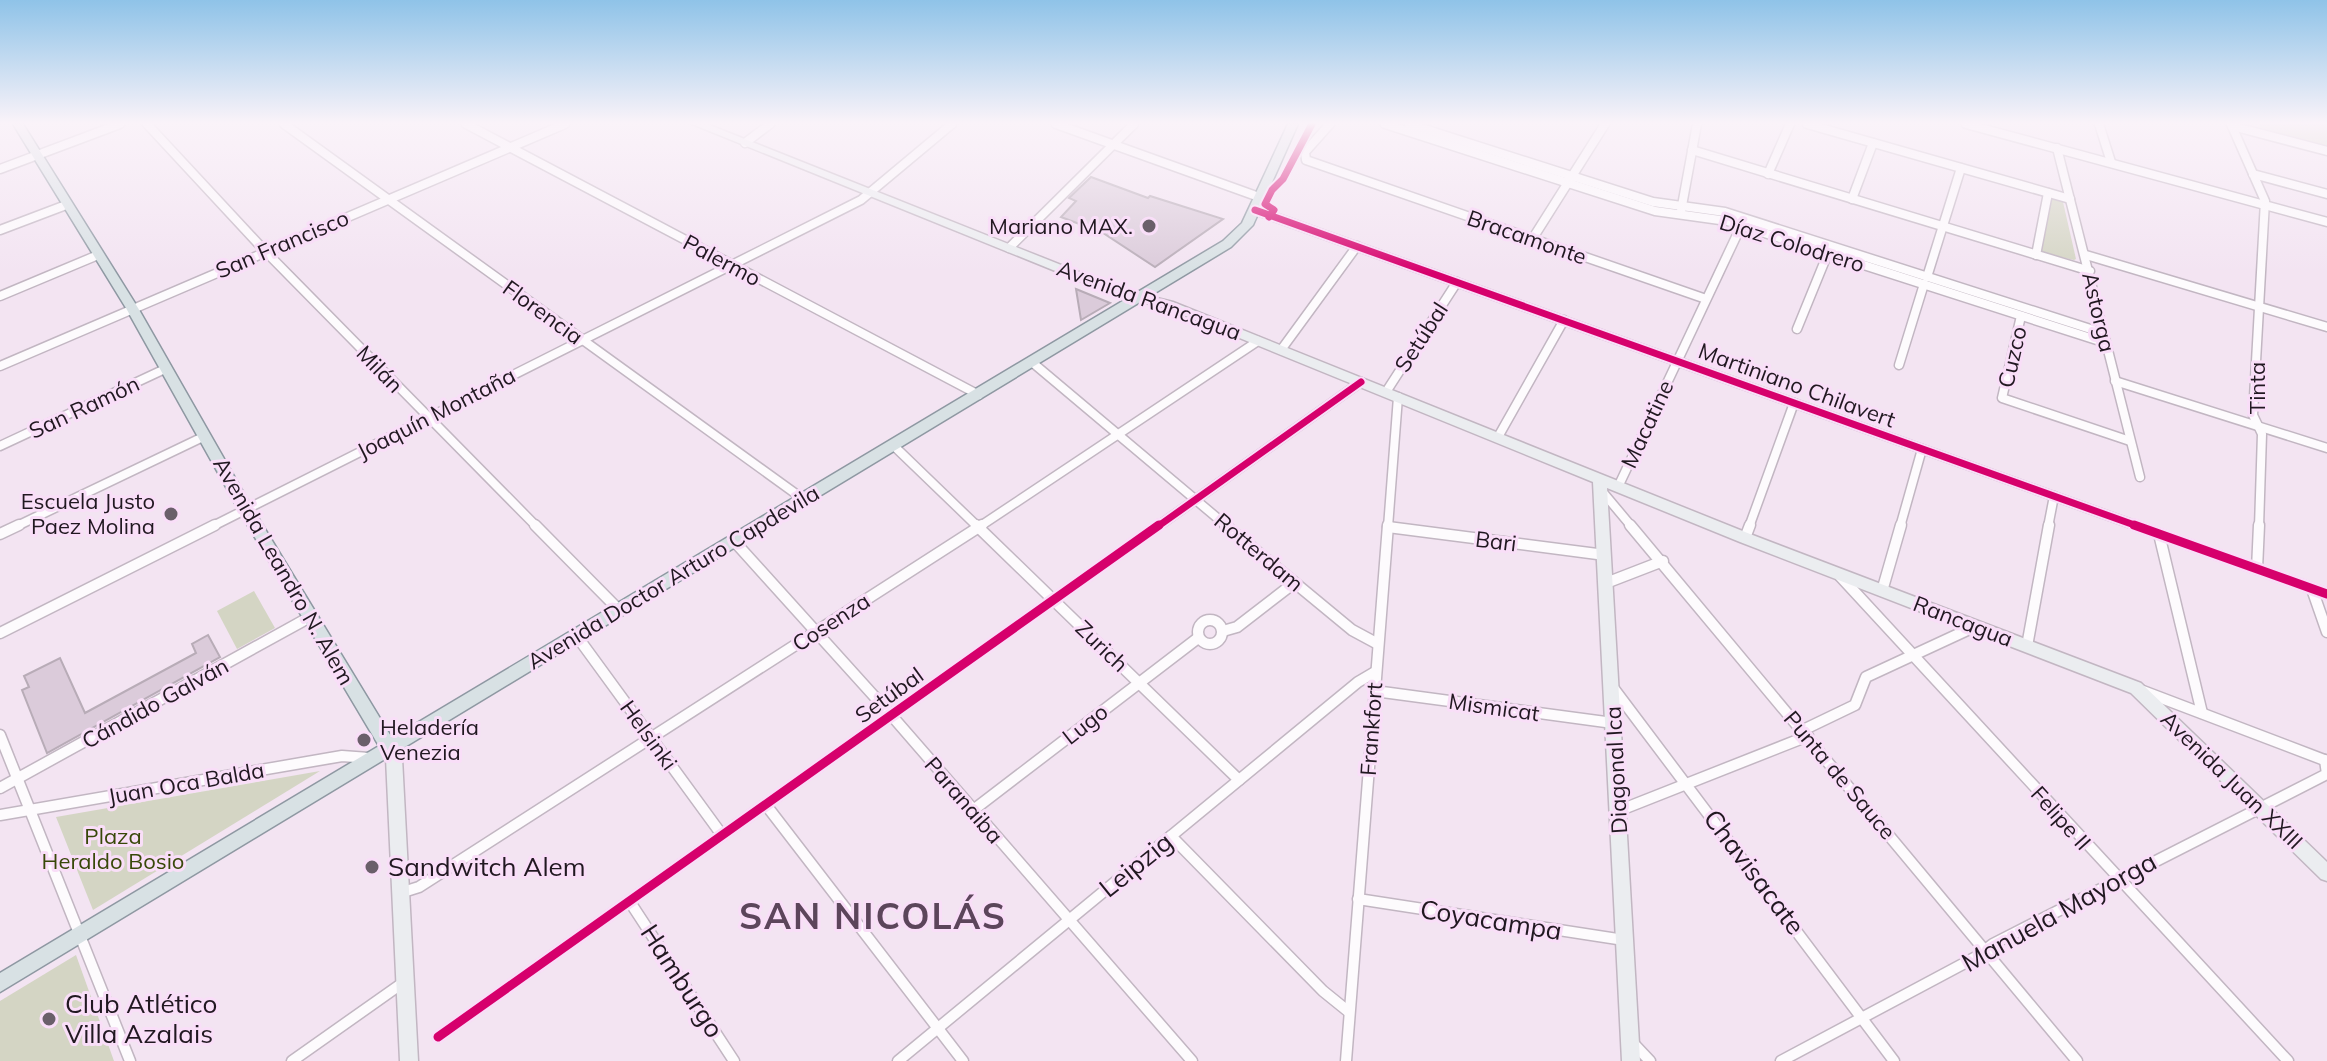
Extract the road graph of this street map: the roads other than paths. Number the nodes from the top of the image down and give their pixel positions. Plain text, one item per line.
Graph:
1 (47, 174) edge
2 (193, 174) edge
3 (350, 174) edge
4 (449, 174) edge
5 (559, 174) edge
6 (822, 174) edge
7 (894, 174) edge
8 (1084, 174) edge
9 (1193, 174) edge
10 (1270, 174) edge
11 (1348, 174) edge
12 (1555, 174) edge
13 (1557, 174) edge
14 (1573, 174) edge
15 (1688, 174) edge
16 (1768, 174) edge
17 (1862, 174) edge
18 (1959, 174) edge
19 (1980, 174) edge
20 (2064, 174) edge
21 (2152, 174) edge
22 (2253, 174) joint
23 (1570, 178) junction
24 (871, 193) junction
25 (2048, 193) junction
26 (2327, 194) edge
27 (1259, 197) junction
28 (1852, 199) junction
29 (2070, 199) junction
30 (386, 200) junction
31 (66, 205) junction
32 (2265, 205) junction
33 (1255, 210) junction
34 (1682, 211) junction
35 (1743, 222) junction
36 (2327, 222) edge
37 (1942, 226) junction
38 (0, 230) edge
39 (1533, 238) junction
40 (1357, 246) junction
41 (1009, 248) junction
42 (265, 251) junction
43 (1828, 253) junction
44 (98, 255) junction
45 (2036, 255) junction
46 (2086, 255) junction
47 (733, 265) junction
48 (2090, 271) junction
49 (1926, 280) junction
50 (1457, 282) junction
51 (0, 296) edge
52 (1140, 298) junction
53 (1706, 299) junction
54 (2260, 306) junction
55 (132, 308) junction
56 (2021, 316) junction
57 (1564, 320) junction
58 (2327, 327) edge
59 (1797, 329) dead end
60 (2103, 333) junction
61 (581, 340) junction
62 (1258, 341) junction
63 (2106, 343) junction
64 (1281, 350) junction
65 (1677, 361) junction
66 (1033, 363) junction
67 (1899, 365) dead end
68 (0, 366) edge
69 (167, 368) junction
70 (2115, 381) junction
71 (1361, 382) junction
72 (979, 395) junction
73 (1392, 395) junction
74 (1794, 403) junction
75 (427, 417) junction
76 (2258, 425) junction
77 (1118, 433) junction
78 (205, 436) junction
79 (1498, 437) junction
80 (2130, 441) junction
81 (0, 446) edge
82 (894, 446) junction
83 (2327, 448) edge
84 (1922, 449) junction
85 (2140, 477) dead end
86 (1606, 485) junction
87 (2054, 496) junction
88 (1196, 498) junction
89 (803, 499) junction
90 (246, 510) junction
91 (979, 527) junction
92 (1388, 527) junction
93 (0, 534) edge
94 (2159, 534) junction
95 (1745, 538) junction
96 (734, 541) junction
97 (1605, 555) junction
98 (1663, 561) junction
99 (2257, 569) junction
100 (1838, 573) junction
101 (1294, 583) junction
102 (1606, 583) junction
103 (2312, 589) junction
104 (1882, 591) junction
105 (2327, 594) edge
106 (1053, 599) junction
107 (618, 609) junction
108 (310, 617) junction
109 (1976, 626) junction
110 (1223, 631) junction
111 (815, 632) junction
112 (2327, 632) edge
113 (0, 633) edge
114 (576, 635) junction
115 (1198, 638) junction
116 (1378, 644) junction
117 (2027, 646) junction
118 (1915, 657) junction
119 (1375, 672) junction
120 (1139, 683) junction
121 (1611, 685) junction
122 (2136, 688) junction
123 (1375, 691) junction
124 (2202, 713) junction
125 (892, 716) junction
126 (1613, 723) junction
127 (1806, 733) junction
128 (0, 735) edge
129 (650, 737) junction
130 (389, 748) junction
131 (373, 758) junction
132 (2326, 761) edge
133 (2327, 774) edge
134 (17, 778) junction
135 (1239, 780) junction
136 (1688, 784) junction
137 (0, 788) edge
138 (766, 805) junction
139 (2258, 806) junction
140 (29, 809) junction
141 (972, 811) junction
142 (1618, 811) junction
143 (0, 815) edge
144 (722, 835) junction
145 (1171, 836) junction
146 (2327, 873) edge
147 (2117, 879) junction
148 (400, 893) junction
149 (1358, 899) junction
150 (630, 902) junction
151 (1070, 919) junction
152 (80, 935) junction
153 (1624, 940) junction
154 (1986, 950) junction
155 (404, 982) junction
156 (0, 983) edge
157 (1349, 1012) junction
158 (1863, 1018) junction
159 (938, 1028) junction
160 (438, 1037) dead end
161 (1629, 1040) junction
162 (130, 1061) edge
163 (292, 1061) edge
164 (409, 1061) edge
165 (734, 1061) edge
166 (898, 1061) edge
167 (963, 1061) edge
168 (1192, 1061) edge
169 (1346, 1061) edge
170 (1631, 1061) edge
171 (1650, 1061) edge
172 (1781, 1061) edge
173 (1894, 1061) edge
174 (2077, 1061) edge
175 (2288, 1061) edge

1 - 31 main road, Avenida Leandro N. Alem
2 - 42 street, Milán
3 - 30 street, Florencia
4 - 30 street, San Francisco
5 - 47 street, Palermo
6 - 24 main road, Avenida Rancagua
7 - 24 street, Joaquín Montaña
8 - 41 street
9 - 27 street
10 - 27 main road, Avenida Doctor Arturo Capdevila
11 - 39 street, Bracamonte
12 - 23 street, Díaz Colodrero
13 - 23 street, Díaz Colodrero
14 - 23 street
15 - 34 street
16 - 28 street
17 - 28 street
18 - 37 street
19 - 25 street
20 - 29 street, Astorga
21 - 32 street
22 - 26 street
22 - 32 street
23 - 34 street, Díaz Colodrero
23 - 39 street
24 - 41 main road, Avenida Rancagua
24 - 47 street, Joaquín Montaña
25 - 29 street
25 - 45 street
27 - 33 main road, Avenida Doctor Arturo Capdevila
28 - 37 street
29 - 46 street, Astorga
30 - 42 street, San Francisco
30 - 61 street, Florencia
31 - 38 street
31 - 44 main road, Avenida Leandro N. Alem
32 - 36 street
32 - 54 street, Tinta
33 - 40 street, Martiniano Chilavert
33 - 52 main road, Avenida Doctor Arturo Capdevila
34 - 35 street, Díaz Colodrero
35 - 43 street, Díaz Colodrero
35 - 49 street, Díaz Colodrero
35 - 53 street, Macatine
37 - 45 street
37 - 49 street
39 - 53 street, Bracamonte
40 - 50 street, Martiniano Chilavert
40 - 64 street
41 - 52 main road, Avenida Rancagua
42 - 55 street, San Francisco
42 - 75 street, Milán
43 - 49 street, Díaz Colodrero
43 - 59 street
44 - 51 street
44 - 55 main road, Avenida Leandro N. Alem
45 - 48 street
46 - 48 street, Astorga
46 - 54 street
47 - 61 street, Joaquín Montaña
47 - 72 street, Palermo
48 - 60 street, Astorga
49 - 56 street, Díaz Colodrero
49 - 60 street, Díaz Colodrero
49 - 67 street
50 - 57 street, Martiniano Chilavert
50 - 73 street, Setúbal
52 - 62 main road, Avenida Rancagua
52 - 66 main road, Avenida Doctor Arturo Capdevila
53 - 65 street, Macatine
54 - 58 street
54 - 76 street, Tinta
55 - 68 street, San Francisco
55 - 69 main road, Avenida Leandro N. Alem
56 - 63 street, Díaz Colodrero
56 - 80 street, Cuzco
57 - 65 street, Martiniano Chilavert
57 - 79 street
60 - 63 street, Astorga
61 - 75 street, Joaquín Montaña
61 - 89 street, Florencia
62 - 64 main road, Avenida Rancagua
62 - 77 street, Cosenza
63 - 70 street, Astorga
64 - 71 main road, Avenida Rancagua
65 - 74 street, Martiniano Chilavert
65 - 86 street, Macatine
66 - 72 main road, Avenida Doctor Arturo Capdevila
66 - 77 street, Rotterdam
69 - 78 main road, Avenida Leandro N. Alem
69 - 81 street, San Ramón
70 - 76 street
70 - 80 street, Astorga
71 - 73 main road, Avenida Rancagua
71 - 88 street, Setúbal
72 - 82 main road, Avenida Doctor Arturo Capdevila
73 - 79 main road, Avenida Rancagua
73 - 92 street, Frankfort
74 - 84 street, Martiniano Chilavert
74 - 95 street
75 - 90 street, Joaquín Montaña
75 - 107 street, Milán
76 - 83 street
76 - 99 street, Tinta
77 - 88 street, Rotterdam
77 - 91 street, Cosenza
78 - 90 main road, Avenida Leandro N. Alem
78 - 93 street
79 - 86 main road, Avenida Rancagua
80 - 85 street, Astorga
82 - 89 main road, Avenida Doctor Arturo Capdevila
82 - 91 street, Zurich
84 - 87 street, Martiniano Chilavert
84 - 104 street
86 - 95 main road, Rancagua
86 - 97 main road, Diagonal Ica
86 - 98 street, Punta de Sauce
87 - 94 street, Martiniano Chilavert
87 - 117 street
88 - 101 street, Rotterdam
88 - 106 street, Setúbal
89 - 96 main road, Avenida Doctor Arturo Capdevila
90 - 108 main road, Avenida Leandro N. Alem
90 - 113 street, Joaquín Montaña
91 - 106 street, Zurich
91 - 111 street, Cosenza
92 - 97 street, Bari
92 - 116 street, Frankfort
94 - 99 street, Martiniano Chilavert
94 - 124 street
95 - 100 main road, Rancagua
96 - 107 main road, Avenida Doctor Arturo Capdevila
96 - 111 street, Paranaiba
97 - 102 main road, Diagonal Ica
98 - 102 street
98 - 127 street, Punta de Sauce
99 - 103 street, Martiniano Chilavert
100 - 104 main road, Rancagua
100 - 118 street, Felipe II
101 - 110 street, Lugo
101 - 116 street, Rotterdam
102 - 121 main road, Diagonal Ica
103 - 105 street, Martiniano Chilavert
103 - 112 street
104 - 109 main road, Rancagua
106 - 120 street, Zurich
106 - 125 street, Setúbal
107 - 114 main road, Avenida Doctor Arturo Capdevila
108 - 130 main road, Avenida Leandro N. Alem
108 - 134 street, Cándido Galván
109 - 117 main road, Rancagua
109 - 118 street
110 - 115 street, Lugo
110 - 115 street, Lugo
111 - 125 street, Paranaiba
111 - 129 street, Cosenza
114 - 129 street, Helsinki
114 - 130 main road, Avenida Doctor Arturo Capdevila
115 - 120 street, Lugo
116 - 119 street, Frankfort
117 - 122 main road, Rancagua
118 - 127 street
118 - 147 street, Felipe II
119 - 123 street, Frankfort
119 - 135 street, Leipzig
120 - 135 street, Zurich
120 - 141 street, Lugo
121 - 126 main road, Diagonal Ica
121 - 136 street, Chavisacate
122 - 124 street, Rancagua
122 - 139 main road, Avenida Juan XXIII
123 - 126 street, Mismicat
123 - 149 street, Frankfort
124 - 132 street, Rancagua
125 - 138 street, Setúbal
125 - 141 street, Paranaiba
126 - 142 main road, Diagonal Ica
127 - 136 street
127 - 154 street, Punta de Sauce
128 - 134 street
129 - 144 street, Helsinki
129 - 148 street, Cosenza
130 - 131 main road, Avenida Doctor Arturo Capdevila
130 - 148 main road, Avenida Leandro N. Alem
131 - 140 street, Juan Oca Balda
131 - 152 main road, Avenida Doctor Arturo Capdevila
132 - 133 street, Manuela Mayorga
133 - 139 street, Manuela Mayorga
134 - 137 street, Cándido Galván
134 - 140 street
135 - 145 street, Leipzig
136 - 142 street
136 - 158 street, Chavisacate
138 - 144 street, Setúbal
138 - 159 street
139 - 146 main road, Avenida Juan XXIII
139 - 147 street, Manuela Mayorga
140 - 143 street, Juan Oca Balda
140 - 152 street
141 - 151 street, Paranaiba
142 - 153 main road, Diagonal Ica
144 - 150 street, Setúbal
145 - 151 street, Leipzig
145 - 157 street
147 - 154 street, Manuela Mayorga
147 - 175 street, Felipe II
148 - 155 main road, Avenida Leandro N. Alem
149 - 153 street, Coyacampa
149 - 157 street, Frankfort
150 - 160 street, Setúbal
150 - 165 street, Hamburgo
151 - 159 street, Leipzig
151 - 168 street, Paranaiba
152 - 156 main road, Avenida Doctor Arturo Capdevila
152 - 162 street
153 - 161 main road, Diagonal Ica
154 - 158 street, Manuela Mayorga
154 - 174 street, Punta de Sauce
155 - 163 street
155 - 164 main road, Avenida Leandro N. Alem
157 - 169 street, Frankfort
158 - 172 street, Manuela Mayorga
158 - 173 street, Chavisacate
159 - 166 street, Leipzig
159 - 167 street
161 - 170 main road, Diagonal Ica
161 - 171 street

